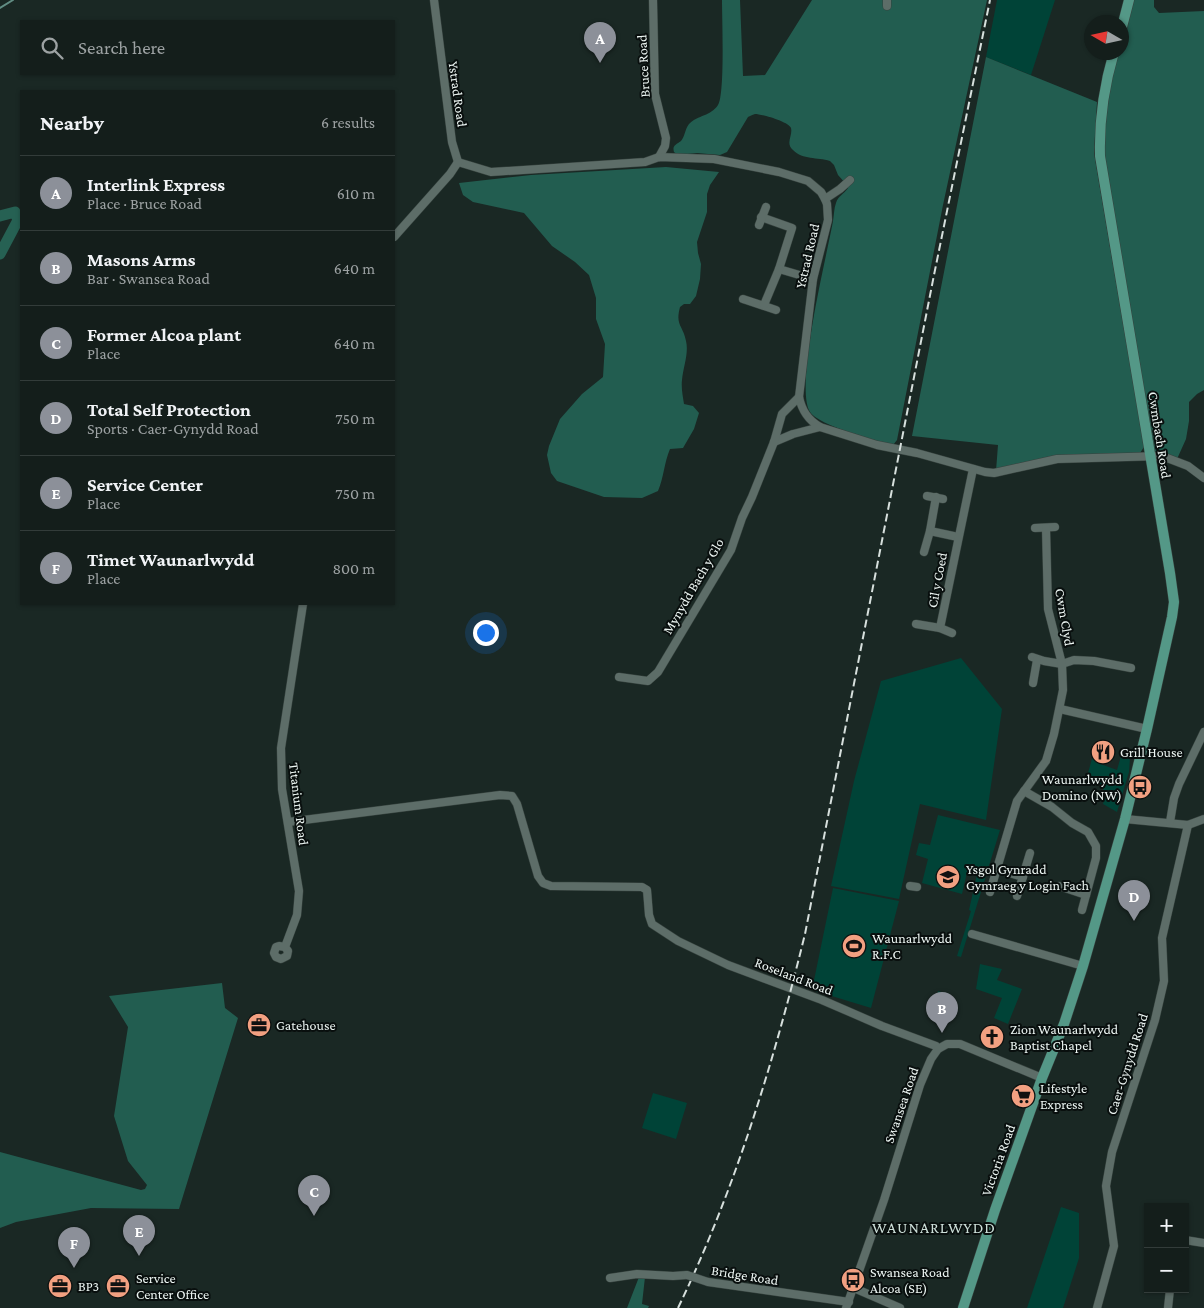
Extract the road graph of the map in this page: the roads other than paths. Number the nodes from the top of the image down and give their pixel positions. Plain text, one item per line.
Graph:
1 (434, 0) edge
2 (653, 0) edge
3 (1129, 0) edge
4 (1125, 15) edge
5 (1112, 60) edge
6 (659, 157) junction
7 (458, 162) junction
8 (850, 180) dead end
9 (825, 199) junction
10 (766, 207) dead end
11 (395, 236) edge
12 (779, 269) junction
13 (813, 280) junction
14 (743, 299) dead end
15 (764, 305) junction
16 (776, 310) dead end
17 (799, 397) junction
18 (820, 428) junction
19 (774, 442) junction
20 (1150, 456) junction
21 (973, 469) junction
22 (1204, 478) edge
23 (927, 496) dead end
24 (1055, 527) dead end
25 (1035, 528) dead end
26 (1046, 528) junction
27 (930, 531) junction
28 (958, 536) junction
29 (924, 552) dead end
30 (303, 605) edge
31 (916, 624) dead end
32 (940, 628) junction
33 (952, 633) dead end
34 (1126, 657) dead end
35 (1062, 664) junction
36 (619, 677) dead end
37 (1033, 683) dead end
38 (1060, 709) junction
39 (1148, 729) junction
40 (1204, 732) edge
41 (1024, 791) junction
42 (1204, 818) edge
43 (1125, 819) junction
44 (288, 822) junction
45 (1170, 822) junction
46 (1188, 825) junction
47 (1030, 853) dead end
48 (996, 869) junction
49 (1023, 877) junction
50 (1059, 886) dead end
51 (990, 892) dead end
52 (1086, 895) junction
53 (1018, 896) dead end
54 (1082, 910) dead end
55 (976, 937) dead end
56 (285, 947) dead end
57 (1083, 966) junction
58 (938, 1049) junction
59 (1042, 1078) junction
60 (1189, 1241) edge
61 (1204, 1243) edge
62 (610, 1278) dead end
63 (854, 1288) junction
64 (1170, 1293) edge
65 (847, 1305) edge
66 (900, 1308) edge
67 (963, 1308) edge
68 (1097, 1308) edge
69 (1168, 1308) edge

1 - 7 street, Ystrad Road
2 - 6 street, Bruce Road
3 - 4 main road
5 - 20 main road, Cwmbach Road
6 - 7 street
6 - 9 street
7 - 11 street
8 - 9 street
9 - 13 street, Ystrad Road
10 - 12 street
12 - 13 street
12 - 15 street
13 - 17 street, Ystrad Road
14 - 15 street
15 - 16 street
17 - 18 street
17 - 19 street, Mynydd Bach y Glo
18 - 19 street
18 - 21 street
19 - 36 street, Mynydd Bach y Glo
20 - 21 street
20 - 22 street
20 - 39 main road, Cwmbach Road
21 - 28 street, Cil y Coed
23 - 27 street, Cil y Coed
24 - 26 street
25 - 26 street
26 - 35 street, Cwm Clyd
27 - 28 street, Cil y Coed
27 - 29 street, Cil y Coed
28 - 32 street, Cil y Coed
30 - 44 street, Titanium Road
31 - 32 street, Cil y Coed
32 - 33 street, Cil y Coed
34 - 35 street
35 - 37 street
35 - 38 street, Cwm Clyd
38 - 39 street
38 - 41 street, Cwm Clyd
39 - 43 main road, Cwmbach Road
40 - 45 street
41 - 48 street, Cwm Clyd
41 - 52 street
42 - 46 street
43 - 45 street
43 - 57 main road
44 - 56 street, Titanium Road
44 - 58 street, Roseland Road
45 - 46 street
46 - 68 street, Caer-Gynydd Road
47 - 49 street
48 - 49 street
48 - 51 street, Cwm Clyd
49 - 53 street
50 - 52 street
52 - 54 street
55 - 57 street
57 - 59 main road
58 - 59 street
58 - 63 street, Swansea Road
59 - 67 main road, Victoria Road
60 - 61 street
62 - 65 street, Bridge Road, bridge
63 - 65 street, Swansea Road
63 - 66 street
64 - 69 street

